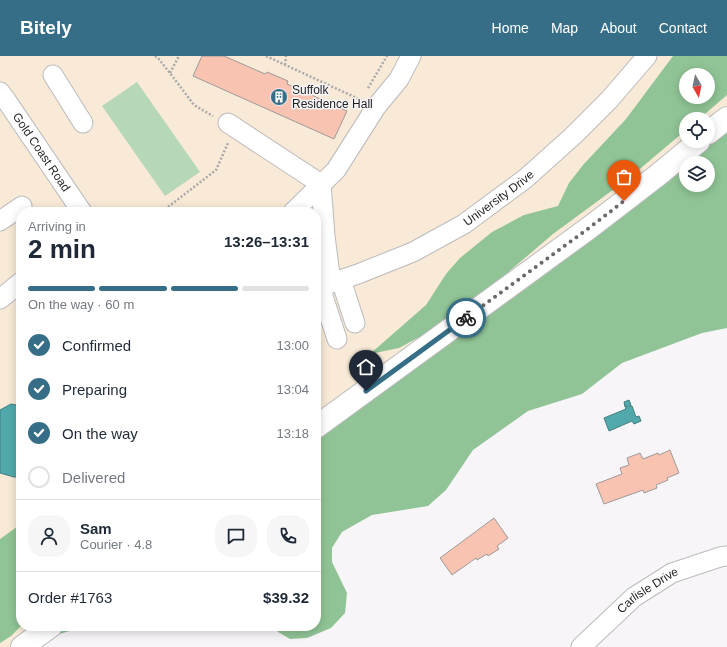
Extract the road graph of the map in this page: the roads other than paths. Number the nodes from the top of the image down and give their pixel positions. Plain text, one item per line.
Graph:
1 (411, 56) edge
2 (647, 56) edge
3 (53, 75) dead end
4 (0, 92) edge
5 (727, 118) edge
6 (83, 123) dead end
7 (231, 125) road end
8 (715, 127) edge
9 (690, 148) edge
10 (321, 184) junction
11 (79, 207) edge
12 (298, 207) edge
13 (16, 210) edge
14 (0, 221) edge
15 (321, 240) edge
16 (327, 284) edge
17 (16, 286) edge
18 (0, 299) edge
19 (355, 323) dead end
20 (337, 339) dead end
21 (321, 423) edge
22 (727, 556) edge
23 (44, 631) edge
24 (22, 647) edge
25 (581, 647) edge

1 - 10 street
2 - 16 street, University Drive
3 - 6 street
4 - 11 street, Gold Coast Road
5 - 8 main road
7 - 10 street
9 - 21 main road
10 - 12 street
10 - 15 street
13 - 14 street
15 - 16 street
16 - 19 street
16 - 20 street
17 - 18 street
22 - 25 street, Carlisle Drive
23 - 24 main road

